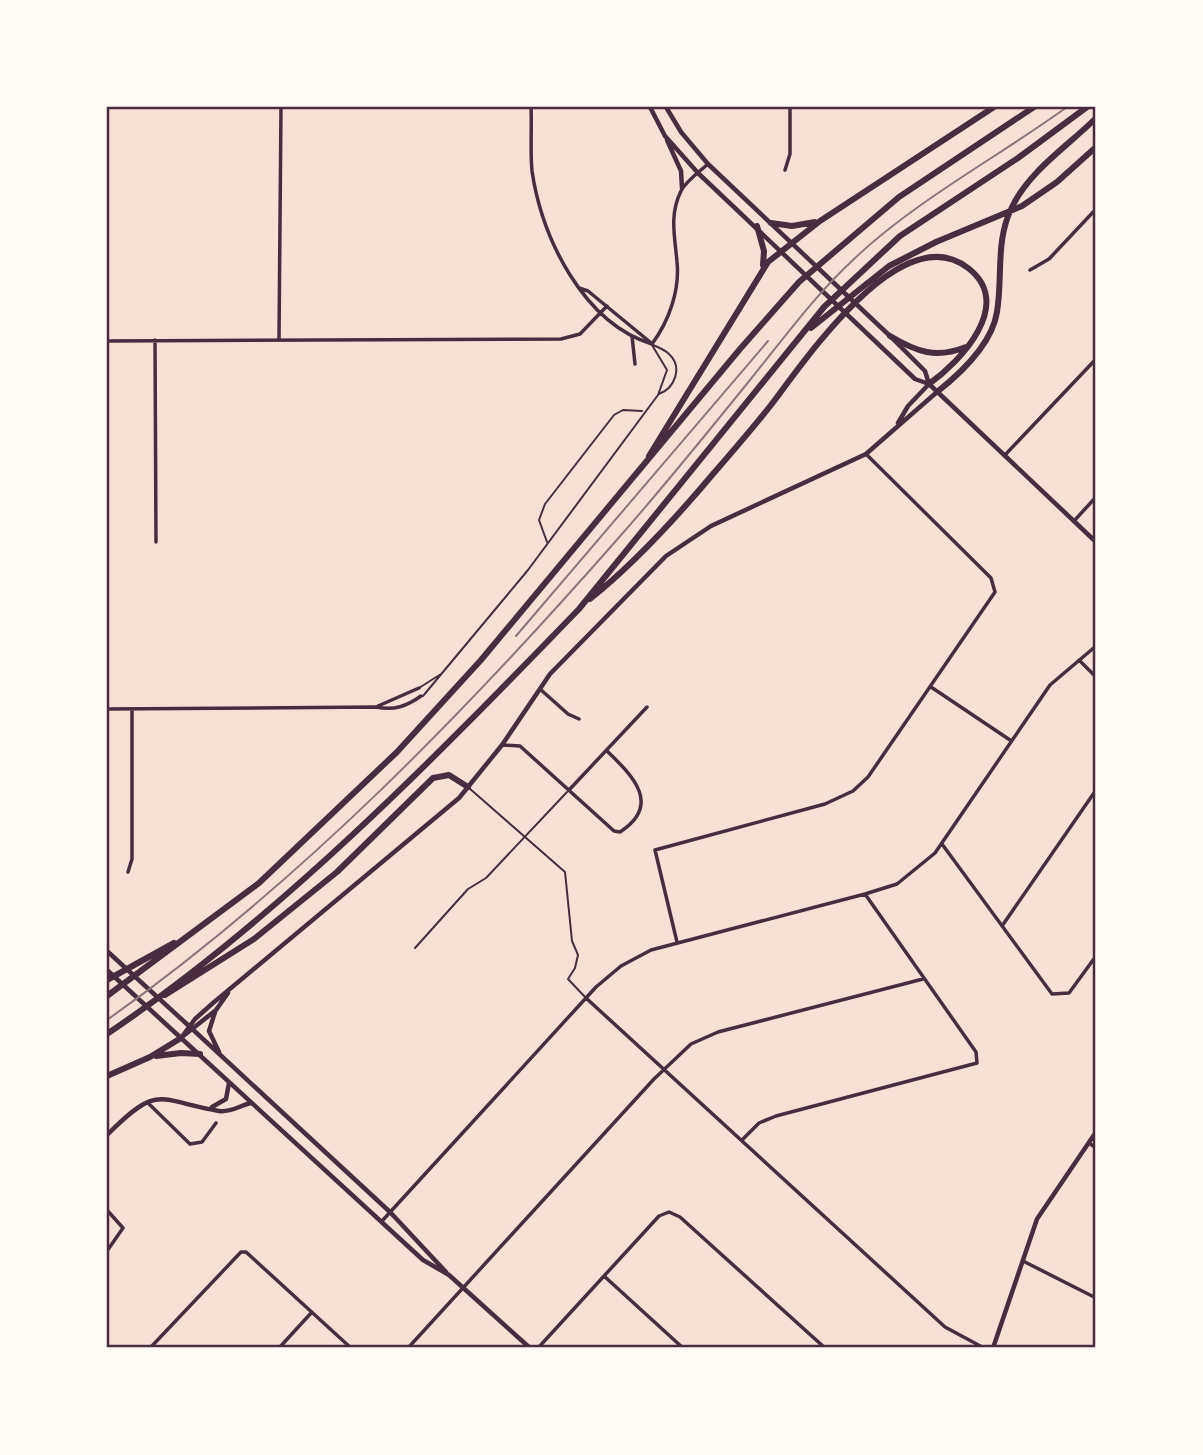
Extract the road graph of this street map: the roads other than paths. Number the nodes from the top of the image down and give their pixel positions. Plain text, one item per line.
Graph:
1 (281, 107) edge
2 (531, 107) edge
3 (650, 107) edge
4 (666, 107) edge
5 (790, 107) edge
6 (994, 107) edge
7 (1034, 107) edge
8 (1087, 107) edge
9 (1096, 118) edge
10 (665, 136) junction
11 (1096, 147) edge
12 (708, 164) junction
13 (785, 170) dead end
14 (698, 173) junction
15 (682, 188) junction
16 (1096, 209) edge
17 (820, 221) junction
18 (771, 223) junction
19 (757, 226) junction
20 (792, 240) junction
21 (781, 250) junction
22 (762, 268) junction
23 (1030, 270) dead end
24 (579, 288) junction
25 (857, 294) junction
26 (607, 306) junction
27 (602, 313) junction
28 (804, 332) junction
29 (631, 334) junction
30 (890, 335) junction
31 (155, 340) junction
32 (279, 340) junction
33 (107, 341) edge
34 (652, 344) junction
35 (968, 346) junction
36 (1096, 359) edge
37 (635, 364) dead end
38 (929, 384) junction
39 (937, 392) junction
40 (658, 394) junction
41 (645, 412) junction
42 (898, 424) junction
43 (866, 454) junction
44 (1005, 455) junction
45 (647, 461) junction
46 (1096, 497) edge
47 (1074, 521) junction
48 (156, 542) dead end
49 (547, 542) junction
50 (1096, 542) edge
51 (579, 609) junction
52 (1096, 646) edge
53 (1079, 660) junction
54 (442, 674) junction
55 (1096, 677) edge
56 (931, 687) junction
57 (419, 688) joint
58 (539, 688) junction
59 (421, 696) joint
60 (376, 707) junction
61 (647, 707) dead end
62 (107, 709) edge
63 (132, 709) junction
64 (579, 719) dead end
65 (1010, 740) junction
66 (502, 745) junction
67 (607, 751) junction
68 (468, 788) junction
69 (569, 790) junction
70 (1096, 790) edge
71 (525, 836) junction
72 (942, 844) junction
73 (128, 872) dead end
74 (865, 894) junction
75 (1002, 926) junction
76 (182, 940) junction
77 (677, 942) junction
78 (415, 948) dead end
79 (109, 952) edge
80 (1096, 956) edge
81 (107, 970) edge
82 (923, 979) junction
83 (107, 980) edge
84 (230, 990) junction
85 (107, 996) edge
86 (586, 998) junction
87 (216, 1010) junction
88 (136, 1013) junction
89 (189, 1027) junction
90 (194, 1031) junction
91 (107, 1034) edge
92 (181, 1038) junction
93 (200, 1055) junction
94 (221, 1056) junction
95 (150, 1057) junction
96 (663, 1070) junction
97 (107, 1076) edge
98 (229, 1082) junction
99 (146, 1102) junction
100 (252, 1102) junction
101 (211, 1107) junction
102 (216, 1123) dead end
103 (1096, 1132) edge
104 (107, 1135) edge
105 (742, 1140) junction
106 (1089, 1143) junction
107 (1096, 1149) edge
108 (107, 1210) edge
109 (390, 1212) junction
110 (382, 1221) junction
111 (107, 1251) edge
112 (1022, 1261) junction
113 (449, 1275) junction
114 (604, 1276) junction
115 (463, 1288) junction
116 (1096, 1298) edge
117 (312, 1312) junction
118 (150, 1348) edge
119 (279, 1348) edge
120 (351, 1348) edge
121 (408, 1348) edge
122 (530, 1348) edge
123 (538, 1348) edge
124 (683, 1348) edge
125 (825, 1348) edge
126 (984, 1348) edge
127 (993, 1348) edge

1 - 32 street
2 - 24 street
3 - 10 street
4 - 12 street
5 - 13 street
6 - 17 highway
7 - 45 highway
8 - 28 highway
9 - 39 highway
10 - 14 street
10 - 15 street
11 - 25 highway
12 - 14 street
12 - 18 street
14 - 15 street
14 - 19 street
15 - 34 street
16 - 23 street
17 - 18 highway
17 - 20 highway
18 - 20 street
19 - 21 street
19 - 22 highway
20 - 21 highway
20 - 30 street
21 - 22 highway
21 - 38 street
22 - 45 highway
24 - 26 street
24 - 27 street
25 - 28 highway
25 - 35 highway
25 - 51 highway
26 - 27 street
26 - 34 street
27 - 29 street
27 - 32 street
28 - 51 highway
29 - 34 street
29 - 37 street
30 - 35 highway
30 - 38 street
31 - 32 street
31 - 33 street
31 - 48 street
34 - 40 lane
34 - 40 lane
35 - 38 highway
36 - 44 street
38 - 39 street
38 - 42 street
39 - 42 street
39 - 44 street
40 - 41 lane
41 - 49 lane
41 - 49 lane
42 - 43 street
43 - 56 street
43 - 58 street
44 - 47 street
45 - 76 highway
46 - 47 street
47 - 50 street
49 - 54 lane
51 - 88 highway
52 - 53 street
53 - 55 street
53 - 65 street
54 - 57 lane
54 - 59 lane
56 - 65 street
56 - 77 street
57 - 60 street
58 - 64 street
58 - 66 street
59 - 60 street
60 - 63 street
61 - 67 street
62 - 63 street
63 - 73 street
65 - 72 street
66 - 68 street
66 - 69 street
67 - 69 street
67 - 69 street
68 - 71 lane
68 - 84 street
68 - 88 highway
69 - 71 lane
70 - 75 street
71 - 78 lane
71 - 86 lane
72 - 74 street
72 - 75 street
74 - 77 street
74 - 82 street
75 - 80 street
76 - 83 highway
76 - 85 highway
77 - 86 street
79 - 89 street
81 - 92 street
82 - 96 street
82 - 105 street
84 - 87 street
84 - 89 street
86 - 96 street
86 - 109 street
87 - 90 street
87 - 94 street
88 - 91 highway
89 - 90 street
89 - 92 street
90 - 92 street
90 - 94 street
92 - 93 street
92 - 95 highway
93 - 95 highway
93 - 98 street
94 - 109 street
95 - 97 highway
96 - 105 street
96 - 115 street
98 - 100 street
98 - 101 street
99 - 101 street
99 - 102 street
99 - 104 street
100 - 101 street
100 - 110 street
103 - 106 street
105 - 126 street
106 - 107 street
106 - 112 street
108 - 111 street
109 - 110 street
109 - 113 street
110 - 113 street
112 - 116 street
112 - 127 street
113 - 115 street
114 - 123 street
114 - 124 street
114 - 125 street
115 - 121 street
115 - 122 street
117 - 118 street
117 - 119 street
117 - 120 street

